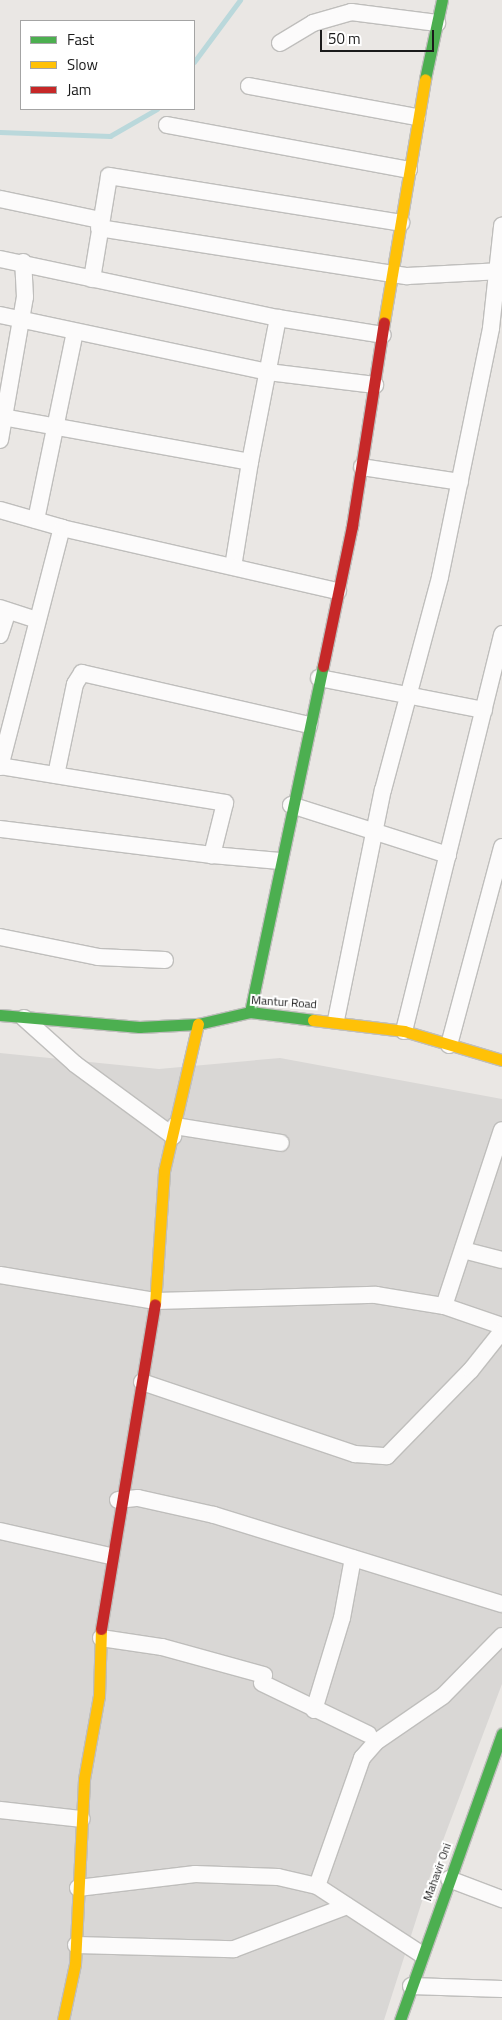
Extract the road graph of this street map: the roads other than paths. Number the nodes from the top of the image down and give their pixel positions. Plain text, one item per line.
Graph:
1 (442, 0) edge
2 (437, 23) junction
3 (280, 43) dead end
4 (249, 86) dead end
5 (416, 117) junction
6 (167, 125) dead end
7 (409, 170) junction
8 (0, 199) edge
9 (401, 222) junction
10 (99, 224) junction
11 (502, 226) edge
12 (0, 259) edge
13 (23, 262) junction
14 (499, 272) edge
15 (394, 274) junction
16 (92, 279) junction
17 (0, 315) edge
18 (20, 318) junction
19 (278, 318) junction
20 (74, 332) junction
21 (383, 335) junction
22 (4, 369) edge
23 (268, 372) junction
24 (375, 385) junction
25 (56, 423) junction
26 (2, 427) edge
27 (250, 462) junction
28 (362, 467) junction
29 (460, 482) junction
30 (0, 510) edge
31 (36, 520) junction
32 (63, 528) junction
33 (233, 567) junction
34 (338, 591) junction
35 (4, 610) edge
36 (36, 620) junction
37 (502, 634) edge
38 (0, 635) edge
39 (319, 678) junction
40 (408, 696) junction
41 (484, 710) junction
42 (309, 725) junction
43 (0, 766) edge
44 (56, 775) junction
45 (291, 805) junction
46 (0, 829) edge
47 (376, 833) junction
48 (502, 847) edge
49 (212, 855) junction
50 (448, 855) junction
51 (280, 861) junction
52 (0, 937) edge
53 (164, 960) dead end
54 (250, 1012) junction
55 (0, 1015) edge
56 (24, 1018) junction
57 (336, 1020) junction
58 (198, 1024) junction
59 (404, 1031) junction
60 (449, 1044) junction
61 (502, 1060) edge
62 (502, 1130) edge
63 (174, 1131) junction
64 (281, 1143) dead end
65 (463, 1250) junction
66 (502, 1260) edge
67 (0, 1275) edge
68 (156, 1301) junction
69 (444, 1306) junction
70 (502, 1326) edge
71 (502, 1331) edge
72 (142, 1382) junction
73 (118, 1500) junction
74 (0, 1531) edge
75 (110, 1556) junction
76 (353, 1558) junction
77 (502, 1604) edge
78 (502, 1636) edge
79 (101, 1638) junction
80 (314, 1710) junction
81 (368, 1734) dead end
82 (502, 1734) edge
83 (0, 1810) edge
84 (82, 1819) junction
85 (448, 1879) junction
86 (317, 1886) junction
87 (78, 1888) junction
88 (502, 1899) edge
89 (347, 1906) junction
90 (76, 1945) junction
91 (421, 1954) junction
92 (411, 1986) junction
93 (502, 1989) edge
94 (63, 2020) edge
95 (400, 2020) edge

1 - 2 street
2 - 3 street
2 - 5 street
4 - 5 street
5 - 7 street
6 - 7 street
7 - 9 street
8 - 10 street
9 - 10 street
9 - 15 street
10 - 15 street
10 - 16 street
11 - 14 street
12 - 13 street
13 - 16 street
13 - 18 street
14 - 15 street
14 - 29 street
15 - 21 street
16 - 19 street
17 - 18 street
18 - 20 street
18 - 22 street
19 - 21 street
19 - 23 street
20 - 23 street
20 - 25 street
21 - 24 street
22 - 26 street
23 - 24 street
23 - 27 street
24 - 28 street
25 - 26 street
25 - 27 street
25 - 31 street
27 - 33 street
28 - 29 street
28 - 34 street
29 - 40 street
30 - 31 street
31 - 32 street
32 - 33 street
32 - 36 street
33 - 34 street
34 - 39 street
35 - 36 street
35 - 38 street
36 - 43 street
37 - 41 street
39 - 40 street
39 - 42 street
40 - 41 street
40 - 47 street
41 - 50 street
42 - 44 street
42 - 45 street
43 - 44 street
44 - 49 street
45 - 47 street
45 - 51 street
46 - 49 street
47 - 50 street
47 - 57 street
48 - 60 street
49 - 51 street
50 - 59 street
51 - 54 street
52 - 53 street
54 - 57 street, Mantur Road
54 - 58 street, Mantur Road
55 - 56 street, Mantur Road
56 - 58 street, Mantur Road
56 - 63 street
57 - 59 street, Mantur Road
58 - 63 street
59 - 60 street, Mantur Road
60 - 61 street, Mantur Road
62 - 65 street
63 - 64 street
63 - 68 street
65 - 66 street
65 - 69 street
67 - 68 street
68 - 69 street
68 - 72 street
69 - 70 street
71 - 72 street
72 - 73 street
73 - 75 street
73 - 76 street
74 - 75 street
75 - 79 street
76 - 77 street
76 - 80 street
78 - 86 street
79 - 80 street
79 - 84 street
80 - 81 street
82 - 85 street, Mahavir Oni
83 - 84 street
84 - 87 street
85 - 88 street
85 - 91 street, Mahavir Oni
86 - 87 street
86 - 89 street
87 - 90 street
89 - 90 street
89 - 91 street
90 - 94 street
91 - 92 street, Mahavir Oni
92 - 93 street
92 - 95 street, Mahavir Oni

